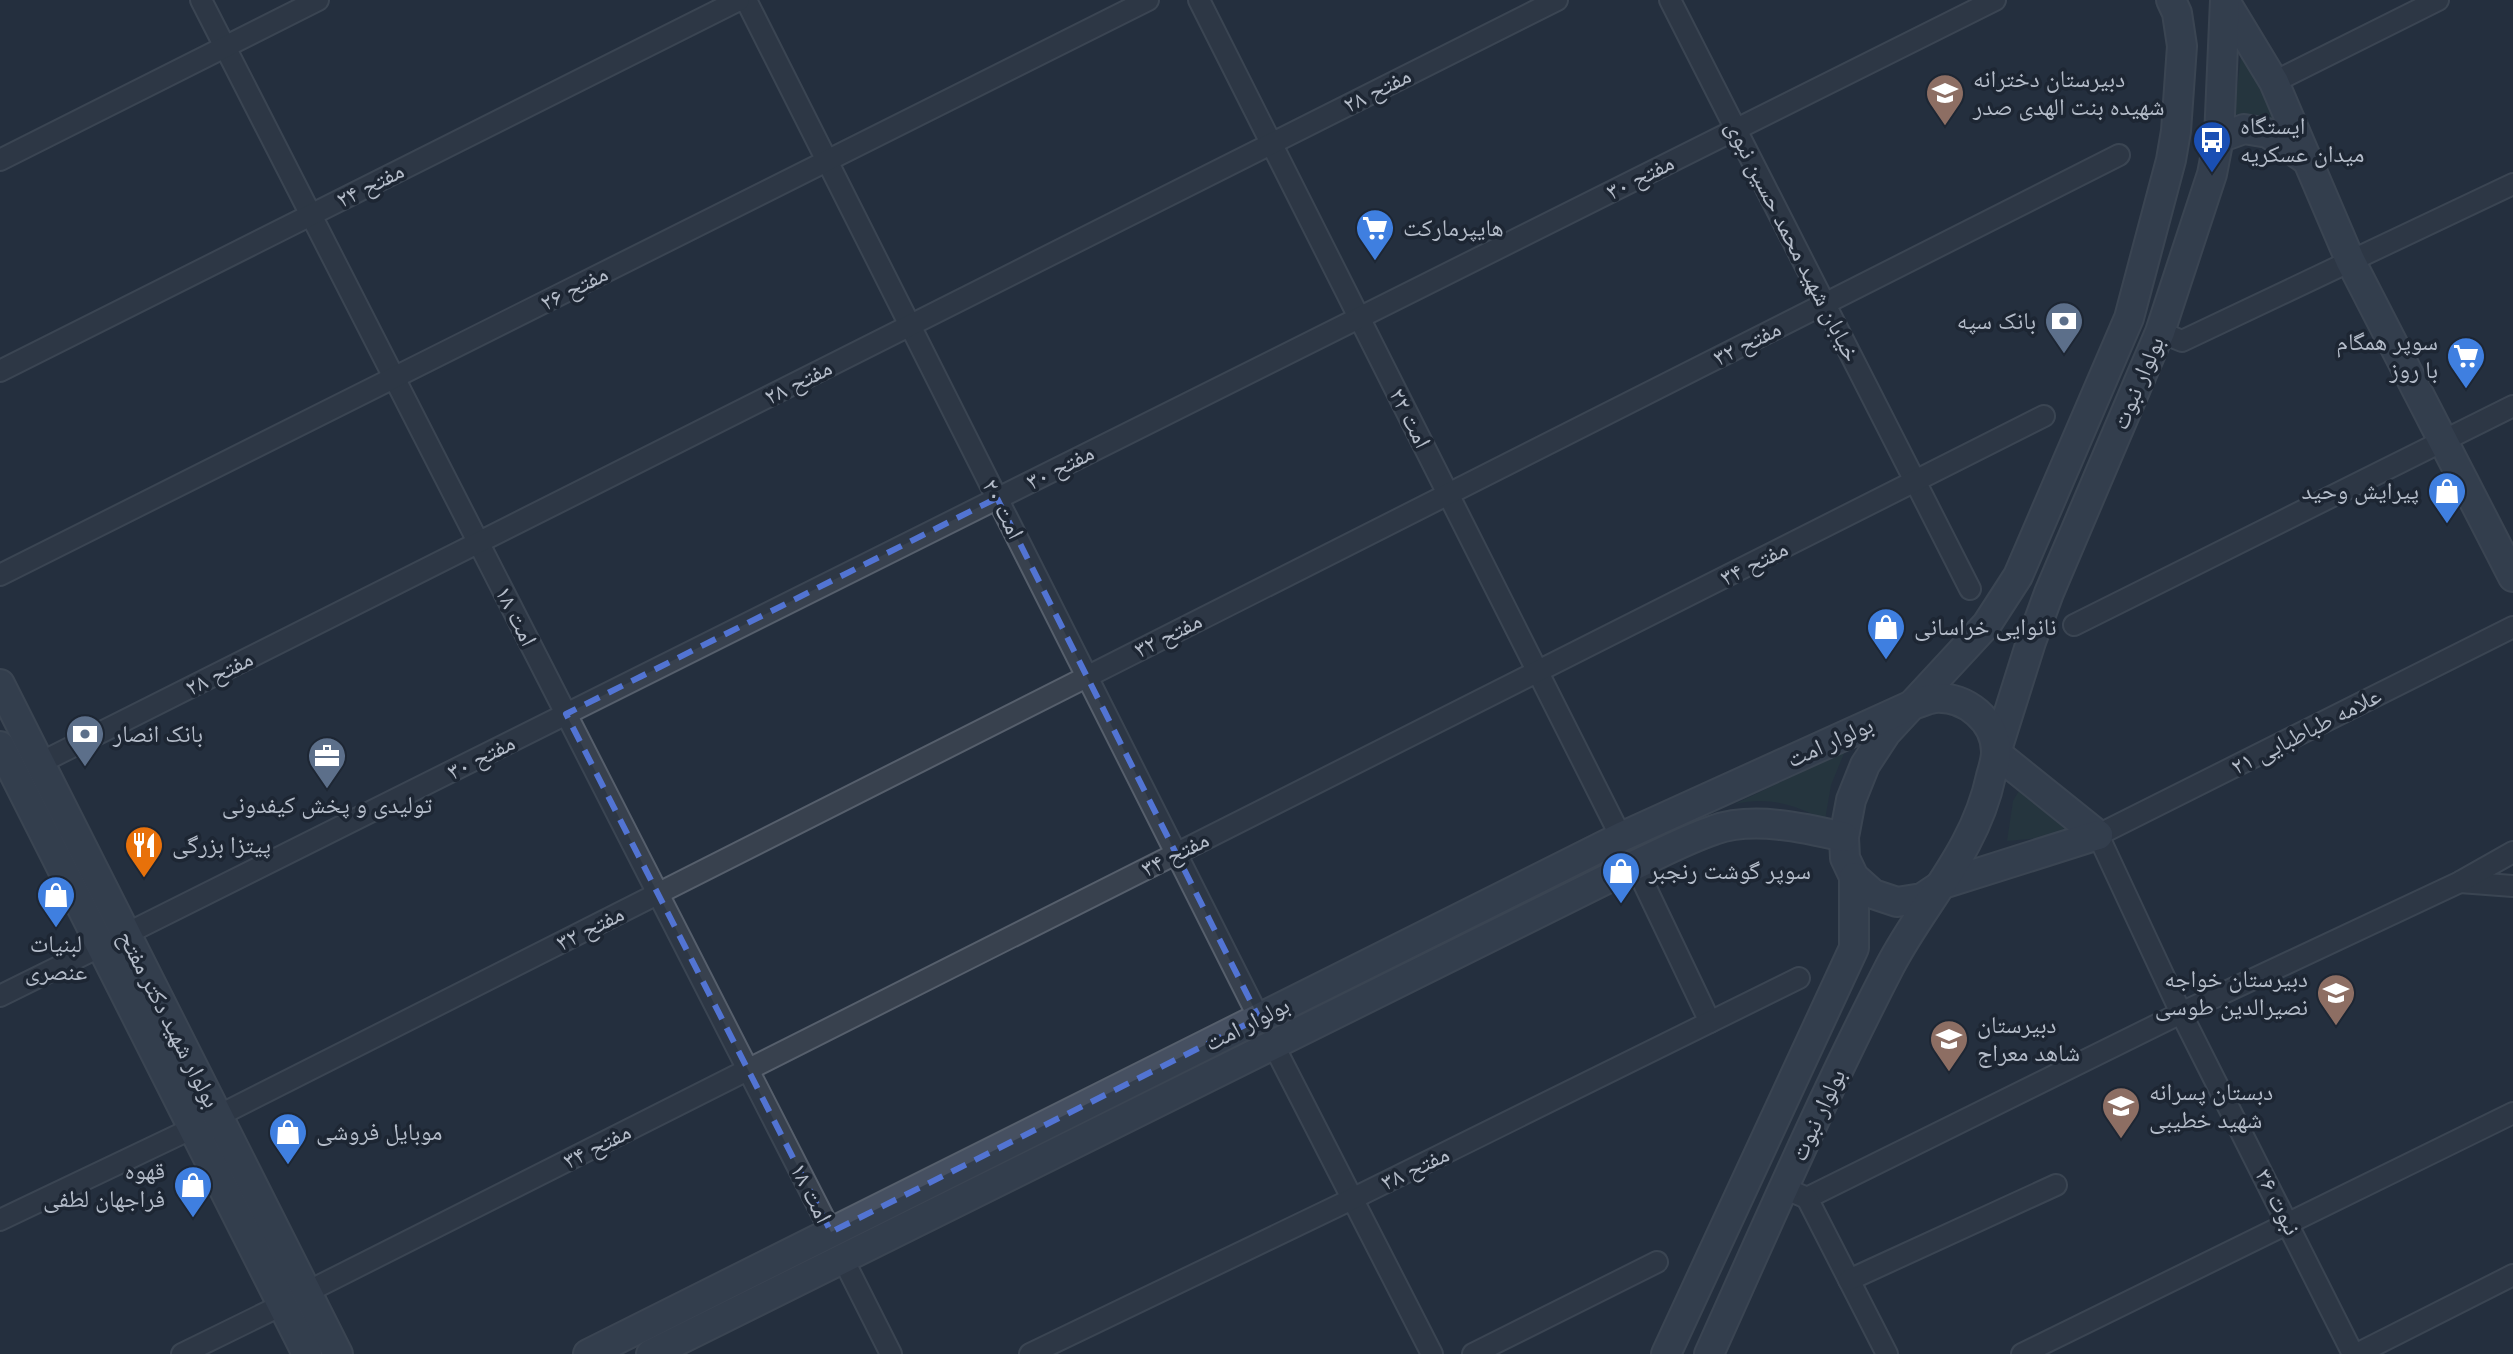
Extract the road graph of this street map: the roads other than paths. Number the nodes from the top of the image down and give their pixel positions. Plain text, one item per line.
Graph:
1 (201, 0) edge
2 (318, 0) edge
3 (739, 0) edge
4 (746, 0) edge
5 (1148, 0) edge
6 (1199, 0) edge
7 (1557, 0) edge
8 (1670, 0) edge
9 (1995, 0) edge
10 (2171, 0) edge
11 (2438, 0) edge
12 (2225, 1) edge
13 (225, 47) junction
14 (2274, 82) junction
15 (1736, 129) junction
16 (2219, 138) junction
17 (1271, 144) junction
18 (2119, 155) dead end
19 (2305, 159) junction
20 (0, 160) edge
21 (827, 161) junction
22 (2513, 184) edge
23 (311, 215) junction
24 (2350, 260) junction
25 (1825, 303) junction
26 (1359, 318) junction
27 (910, 326) junction
28 (2160, 332) junction
29 (0, 371) edge
30 (394, 378) junction
31 (2513, 406) edge
32 (2044, 416) dead end
33 (2442, 441) junction
34 (1915, 481) junction
35 (1448, 494) junction
36 (997, 498) junction
37 (478, 543) junction
38 (0, 575) edge
39 (2513, 577) edge
40 (1970, 589) dead end
41 (2074, 625) dead end
42 (2513, 627) edge
43 (1538, 672) junction
44 (1087, 677) junction
45 (0, 684) edge
46 (1912, 705) junction
47 (566, 714) junction
48 (0, 746) edge
49 (1996, 753) junction
50 (18, 774) edge
51 (2098, 835) junction
52 (1621, 837) junction
53 (1844, 837) junction
54 (2513, 852) edge
55 (1176, 854) junction
56 (1635, 865) junction
57 (1854, 877) junction
58 (2460, 882) junction
59 (1943, 884) junction
60 (2513, 886) edge
61 (658, 894) junction
62 (113, 940) junction
63 (1799, 978) dead end
64 (0, 996) edge
65 (2181, 1013) junction
66 (1259, 1018) junction
67 (1710, 1022) junction
68 (1273, 1044) junction
69 (748, 1070) junction
70 (2513, 1113) edge
71 (206, 1122) junction
72 (2056, 1185) dead end
73 (1795, 1193) junction
74 (1352, 1199) junction
75 (0, 1220) edge
76 (2288, 1221) junction
77 (836, 1245) junction
78 (1657, 1262) dead end
79 (2513, 1275) edge
80 (1849, 1280) junction
81 (295, 1299) junction
82 (182, 1354) edge
83 (307, 1354) edge
84 (338, 1354) edge
85 (588, 1354) edge
86 (651, 1354) edge
87 (891, 1354) edge
88 (1030, 1354) edge
89 (1432, 1354) edge
90 (1473, 1354) edge
91 (1666, 1354) edge
92 (1709, 1354) edge
93 (1887, 1354) edge
94 (2022, 1354) edge
95 (2355, 1354) edge

1 - 13 street, امت ۱۸
2 - 13 street
3 - 23 street, مفتح ۲۴
4 - 21 street, امت ۲۰
5 - 21 street, مفتح ۲۶
6 - 17 street, امت ۲۲
7 - 17 street, مفتح ۲۸
8 - 15 street, خیابان شهید محمد حسین نبوی
9 - 15 street, مفتح ۳۰
10 - 46 main road, بولوار نبوت
11 - 14 street
12 - 14 main road
12 - 16 main road, بولوار نبوت
13 - 20 street
13 - 23 street, امت ۱۸
14 - 19 main road
15 - 25 street, خیابان شهید محمد حسین نبوی
15 - 26 street, مفتح ۳۰
16 - 19 main road
16 - 28 main road, بولوار نبوت
17 - 26 street, امت ۲۲
17 - 27 street, مفتح ۲۸
18 - 25 street, مفتح ۳۲
19 - 24 main road
21 - 27 street, امت ۲۰
21 - 30 street, مفتح ۲۶
22 - 24 street
23 - 29 street, مفتح ۲۴
23 - 30 street, امت ۱۸
24 - 28 street
24 - 33 main road
25 - 34 street, خیابان شهید محمد حسین نبوی
25 - 35 street, مفتح ۳۲
26 - 35 street, امت ۲۲
26 - 36 street, مفتح ۳۰
27 - 36 street, امت ۲۰
27 - 37 street, مفتح ۲۸
28 - 49 main road, بولوار نبوت
30 - 37 street, امت ۱۸
30 - 38 street, مفتح ۲۶
31 - 33 street
32 - 34 street, مفتح ۳۴
33 - 39 main road
33 - 41 street
34 - 40 street, خیابان شهید محمد حسین نبوی
34 - 43 street, مفتح ۳۴
35 - 43 street, امت ۲۲
35 - 44 street, مفتح ۳۲
36 - 44 street, امت ۲۰
36 - 47 street, مفتح ۳۰
37 - 47 street, امت ۱۸
37 - 50 street, مفتح ۲۸
42 - 51 street, علامه طباطبایی ۲۱
43 - 52 street, امت ۲۲
43 - 55 street, مفتح ۳۴
44 - 55 street, امت ۲۰
44 - 61 street, مفتح ۳۲
45 - 50 main road, بولوار شهید دکتر مفتح
46 - 49 main road
46 - 52 main road, بولوار امت
46 - 53 main road
47 - 61 street, امت ۱۸
47 - 62 street, مفتح ۳۰
48 - 50 main road, بولوار شهید دکتر مفتح
49 - 51 main road
49 - 59 main road
50 - 62 main road, بولوار شهید دکتر مفتح
51 - 59 main road
51 - 65 street, نبوت ۳۶
52 - 66 main road, بولوار امت
53 - 56 main road, بولوار امت
53 - 57 main road
54 - 58 street
55 - 66 street, امت ۲۰
55 - 69 street, مفتح ۳۴
56 - 67 street
56 - 68 main road, بولوار امت
57 - 59 main road
57 - 91 main road, بولوار نبوت
58 - 60 street
58 - 65 street
59 - 73 main road, بولوار نبوت
61 - 69 street, امت ۱۸
61 - 71 street, مفتح ۳۲
62 - 64 street, مفتح ۳۰
62 - 71 main road, بولوار شهید دکتر مفتح
63 - 67 street, مفتح ۳۸
65 - 73 street
65 - 76 street, نبوت ۳۶
66 - 77 main road, بولوار امت
67 - 74 street, مفتح ۳۸
68 - 74 street
68 - 77 main road, بولوار امت
69 - 77 street, امت ۱۸
69 - 81 street, مفتح ۳۴
70 - 76 street
71 - 75 street, مفتح ۳۲
71 - 81 main road, بولوار شهید دکتر مفتح
72 - 80 street
73 - 80 street
73 - 92 main road, بولوار نبوت
74 - 88 street, مفتح ۳۸
74 - 89 street
76 - 94 street
76 - 95 street, نبوت ۳۶
77 - 85 main road, بولوار امت
77 - 86 main road, بولوار امت
77 - 87 street, امت ۱۸
78 - 90 street
79 - 95 street
80 - 93 street
81 - 82 street, مفتح ۳۴
81 - 83 main road, بولوار شهید دکتر مفتح
81 - 84 main road, بولوار شهید دکتر مفتح

